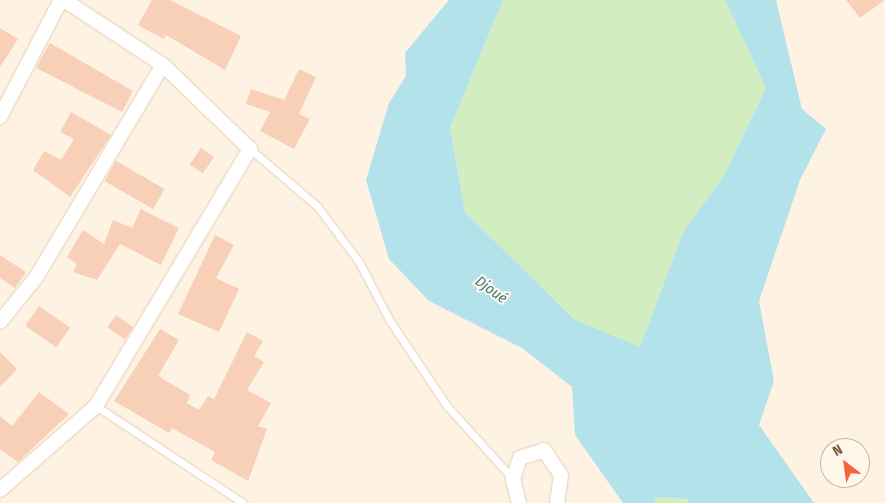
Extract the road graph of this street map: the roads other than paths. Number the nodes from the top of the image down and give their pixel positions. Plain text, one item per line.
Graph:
1 (60, 0) edge
2 (64, 0) edge
3 (163, 65) junction
4 (5, 98) edge
5 (0, 118) edge
6 (250, 149) junction
7 (0, 322) edge
8 (96, 406) junction
9 (513, 479) junction
10 (0, 490) edge
11 (243, 503) edge
12 (519, 503) edge
13 (557, 503) edge

1 - 4 street
2 - 3 street
3 - 6 street
3 - 7 street
4 - 5 street
6 - 8 street
6 - 9 lane
8 - 10 street
8 - 11 lane
9 - 12 street
9 - 13 street

